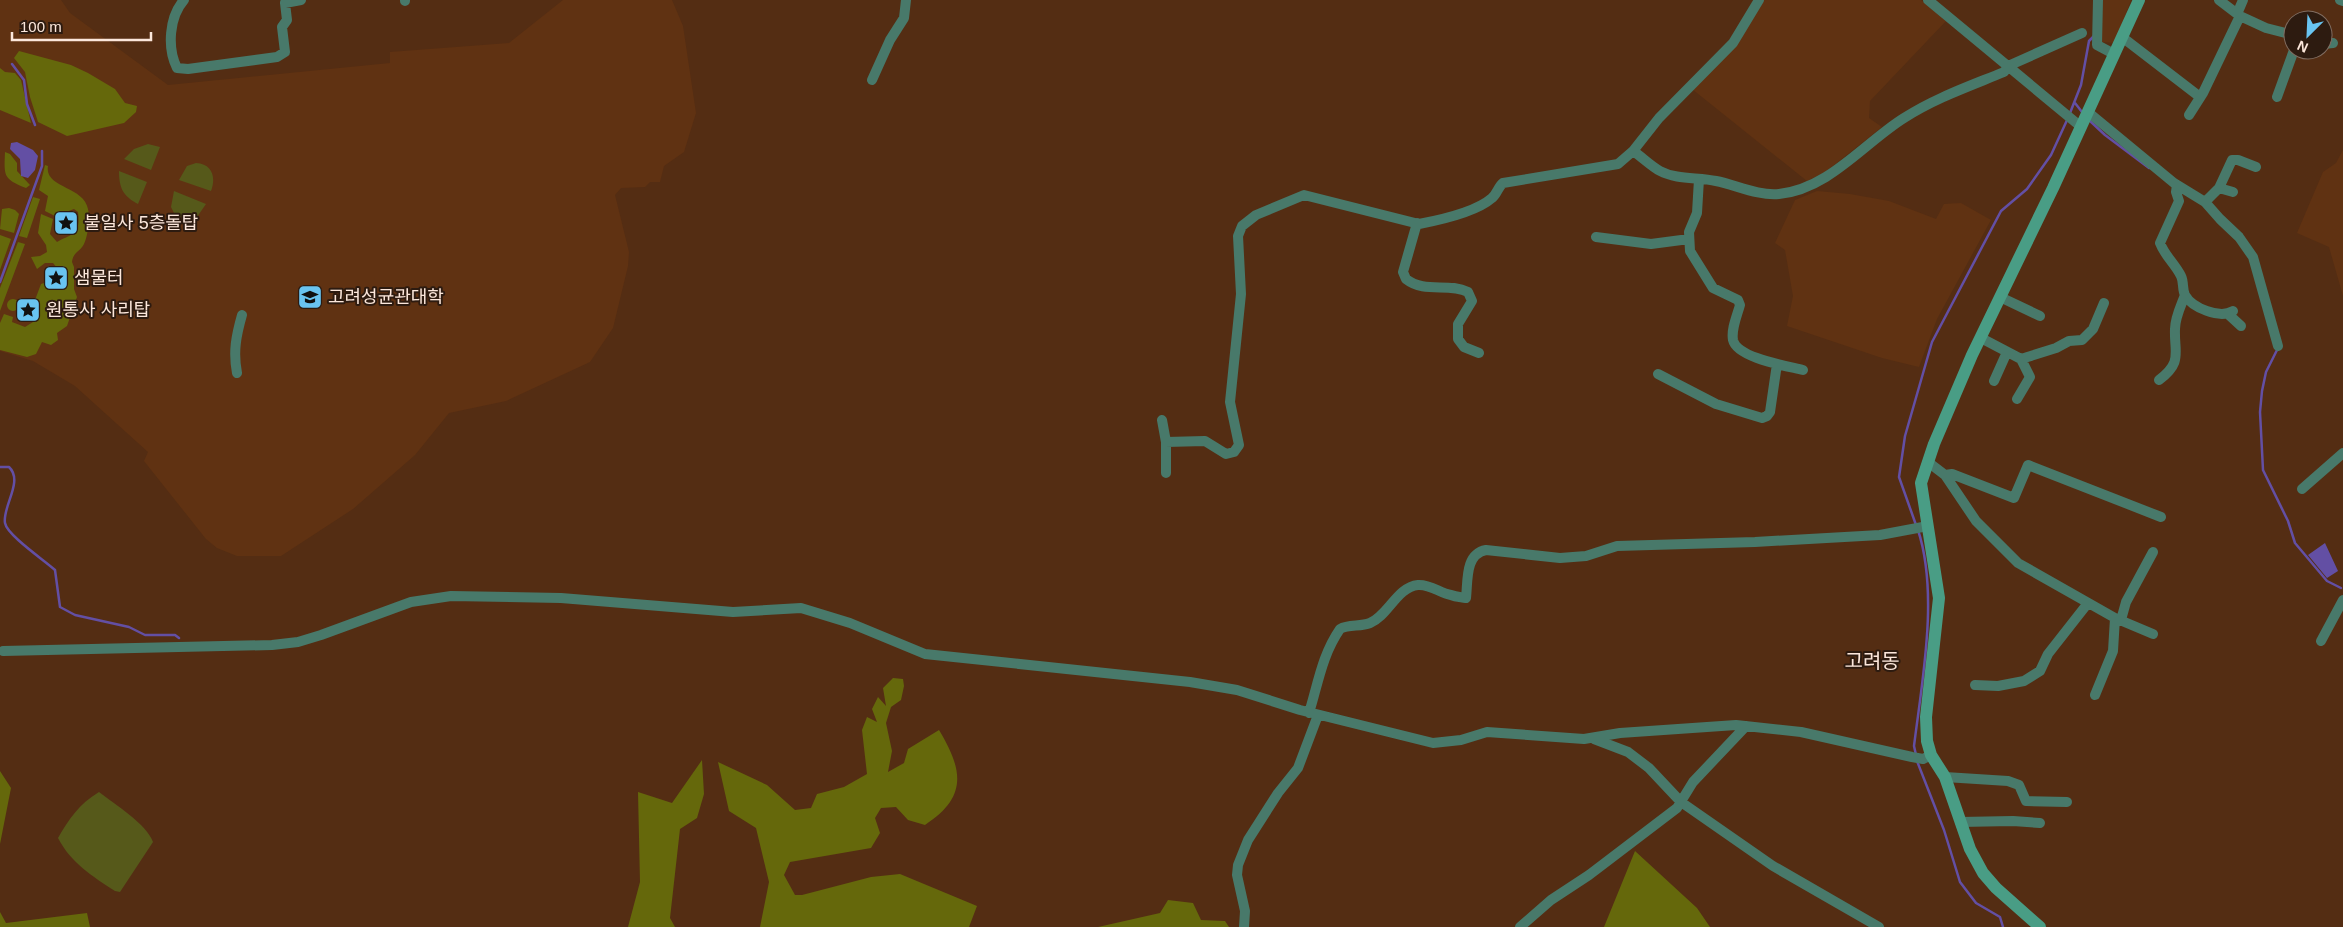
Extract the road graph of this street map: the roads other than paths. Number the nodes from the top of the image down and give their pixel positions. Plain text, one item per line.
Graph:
1 (184, 0) edge
2 (301, 0) edge
3 (906, 0) edge
4 (1760, 0) edge
5 (1928, 0) edge
6 (2098, 0) edge
7 (2139, 0) edge
8 (2219, 0) edge
9 (2243, 0) edge
10 (2239, 15) junction
11 (2283, 32) edge
12 (2082, 33) dead end
13 (2122, 37) junction
14 (2114, 54) junction
15 (2290, 60) edge
16 (2008, 66) junction
17 (872, 80) dead end
18 (2277, 96) dead end
19 (2200, 97) junction
20 (2189, 115) dead end
21 (2082, 118) junction
22 (1633, 151) junction
23 (2256, 167) dead end
24 (1699, 179) junction
25 (2177, 188) junction
26 (2219, 188) junction
27 (2233, 192) dead end
28 (2205, 202) junction
29 (1417, 224) junction
30 (1596, 237) dead end
31 (1689, 239) junction
32 (2185, 295) junction
33 (2000, 297) junction
34 (2104, 303) dead end
35 (242, 315) dead end
36 (2040, 316) dead end
37 (2241, 326) dead end
38 (1980, 338) junction
39 (2278, 346) dead end
40 (2007, 352) junction
41 (1479, 353) dead end
42 (2021, 358) junction
43 (1777, 364) junction
44 (1803, 370) dead end
45 (237, 373) dead end
46 (1658, 374) dead end
47 (2159, 380) dead end
48 (1994, 381) dead end
49 (2017, 398) dead end
50 (1162, 420) dead end
51 (1166, 442) junction
52 (2343, 453) edge
53 (1928, 462) junction
54 (1166, 473) dead end
55 (1945, 475) junction
56 (2302, 490) dead end
57 (2161, 517) dead end
58 (1925, 527) junction
59 (2153, 552) dead end
60 (2343, 600) edge
61 (2088, 603) junction
62 (2118, 619) junction
63 (2153, 634) dead end
64 (2321, 641) dead end
65 (4, 651) dead end
66 (1975, 684) dead end
67 (2095, 695) dead end
68 (1313, 714) junction
69 (1746, 726) junction
70 (1591, 738) junction
71 (1927, 757) junction
72 (1945, 777) junction
73 (1681, 802) junction
74 (2067, 802) dead end
75 (1960, 822) junction
76 (2040, 823) dead end
77 (1244, 927) edge
78 (1520, 927) edge
79 (1879, 927) edge
80 (2040, 927) edge

1 - 2 street
3 - 17 street
4 - 22 street
5 - 16 street
6 - 14 street
7 - 13 street
8 - 10 street
9 - 10 street
10 - 11 street
10 - 19 street
12 - 16 street
13 - 14 street
13 - 19 street
14 - 21 street
15 - 18 street
16 - 21 street
16 - 24 street
19 - 20 street
21 - 25 street
21 - 33 street
22 - 24 street
22 - 29 street
23 - 26 street
24 - 31 street
25 - 28 street
25 - 32 street
26 - 27 street
26 - 28 street
28 - 39 street
29 - 41 street
29 - 51 street
30 - 31 street
31 - 43 street
32 - 37 street
32 - 47 street
33 - 36 street
33 - 38 street
34 - 42 street
35 - 45 street
38 - 40 street
38 - 53 street
40 - 42 street
40 - 48 street
42 - 49 street
43 - 44 street
43 - 46 street
50 - 51 street
51 - 54 street
52 - 56 street
53 - 55 street
53 - 58 street
55 - 57 street
55 - 61 street
58 - 68 street
58 - 71 street
59 - 62 street
60 - 64 street
61 - 62 street
61 - 66 street
62 - 63 street
62 - 67 street
65 - 68 street
68 - 70 street
68 - 77 street
69 - 70 street
69 - 71 street
69 - 73 street
70 - 73 street
71 - 72 street
72 - 74 street
72 - 75 street
73 - 78 street
73 - 79 street
75 - 76 street
75 - 80 street

